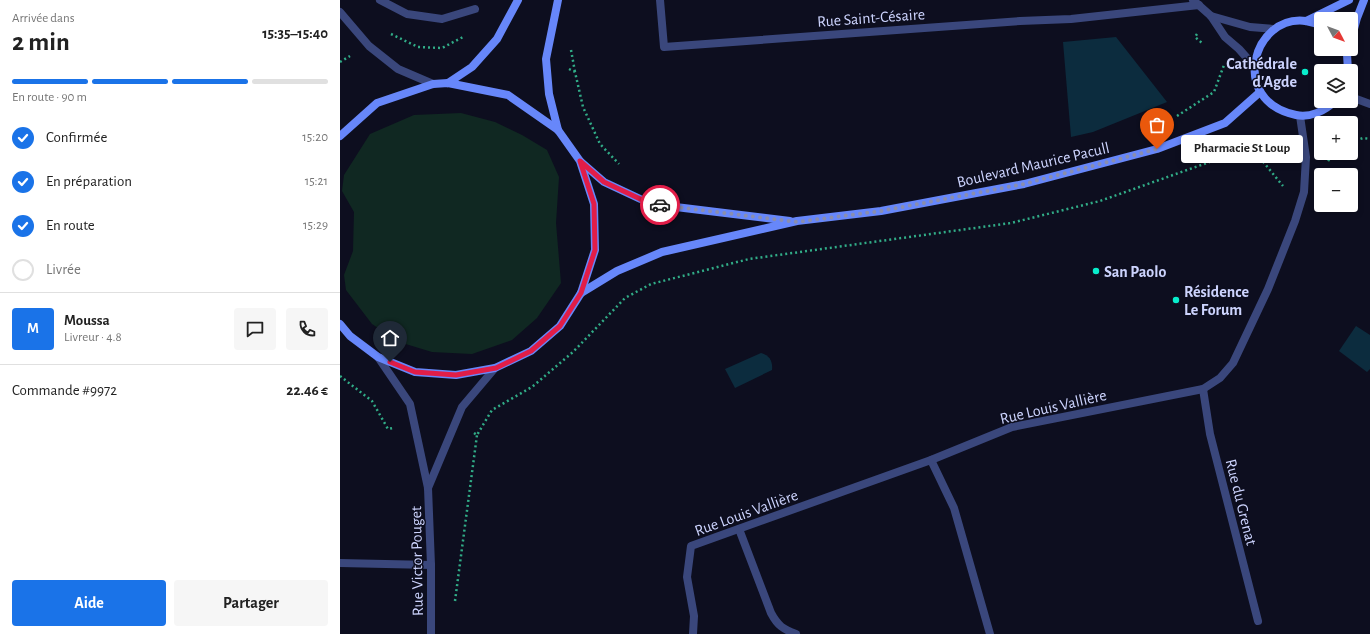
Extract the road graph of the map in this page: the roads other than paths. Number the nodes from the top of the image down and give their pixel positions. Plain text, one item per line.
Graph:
1 (380, 0) edge
2 (518, 0) edge
3 (558, 0) edge
4 (660, 0) edge
5 (1349, 0) edge
6 (1364, 0) edge
7 (1196, 3) edge
8 (475, 9) dead end
9 (340, 12) edge
10 (1358, 15) edge
11 (1211, 16) junction
12 (1306, 21) junction
13 (1314, 23) edge
14 (1274, 29) junction
15 (1254, 66) junction
16 (448, 83) junction
17 (433, 84) junction
18 (1260, 92) junction
19 (1358, 100) edge
20 (1370, 104) edge
21 (1325, 108) edge
22 (1300, 116) junction
23 (558, 130) junction
24 (340, 136) edge
25 (580, 161) junction
26 (797, 222) junction
27 (581, 293) junction
28 (340, 324) edge
29 (378, 357) junction
30 (496, 368) junction
31 (1202, 389) junction
32 (932, 460) junction
33 (428, 488) junction
34 (739, 529) junction
35 (340, 563) edge
36 (431, 565) junction
37 (1258, 621) dead end
38 (431, 634) edge
39 (693, 634) edge
40 (796, 634) edge
41 (990, 634) edge

1 - 8 street
2 - 16 street
3 - 23 street
4 - 7 street, Rue Saint-Césaire
5 - 12 street
6 - 10 street
7 - 11 street
9 - 17 street
11 - 14 street
11 - 15 street
12 - 13 street
12 - 14 street
14 - 15 street
15 - 18 street
16 - 17 street
16 - 23 street
17 - 24 street
18 - 22 street
18 - 26 street, Boulevard Maurice Pacull
19 - 20 street
21 - 22 street
22 - 31 street, Rue Louis Vallière
23 - 25 street
25 - 26 street, Boulevard Maurice Pacull
25 - 27 street
26 - 27 street, Boulevard Maurice Pacull
27 - 30 street
28 - 29 street
29 - 30 street
29 - 33 street, Rue Victor Pouget
30 - 33 street, Rue Victor Pouget
31 - 32 street, Rue Louis Vallière
31 - 37 street, Rue du Grenat
32 - 34 street, Rue Louis Vallière
32 - 41 street
33 - 36 street, Rue Victor Pouget
34 - 39 street, Rue Louis Vallière
34 - 40 street
35 - 36 street
36 - 38 street, Rue Victor Pouget

